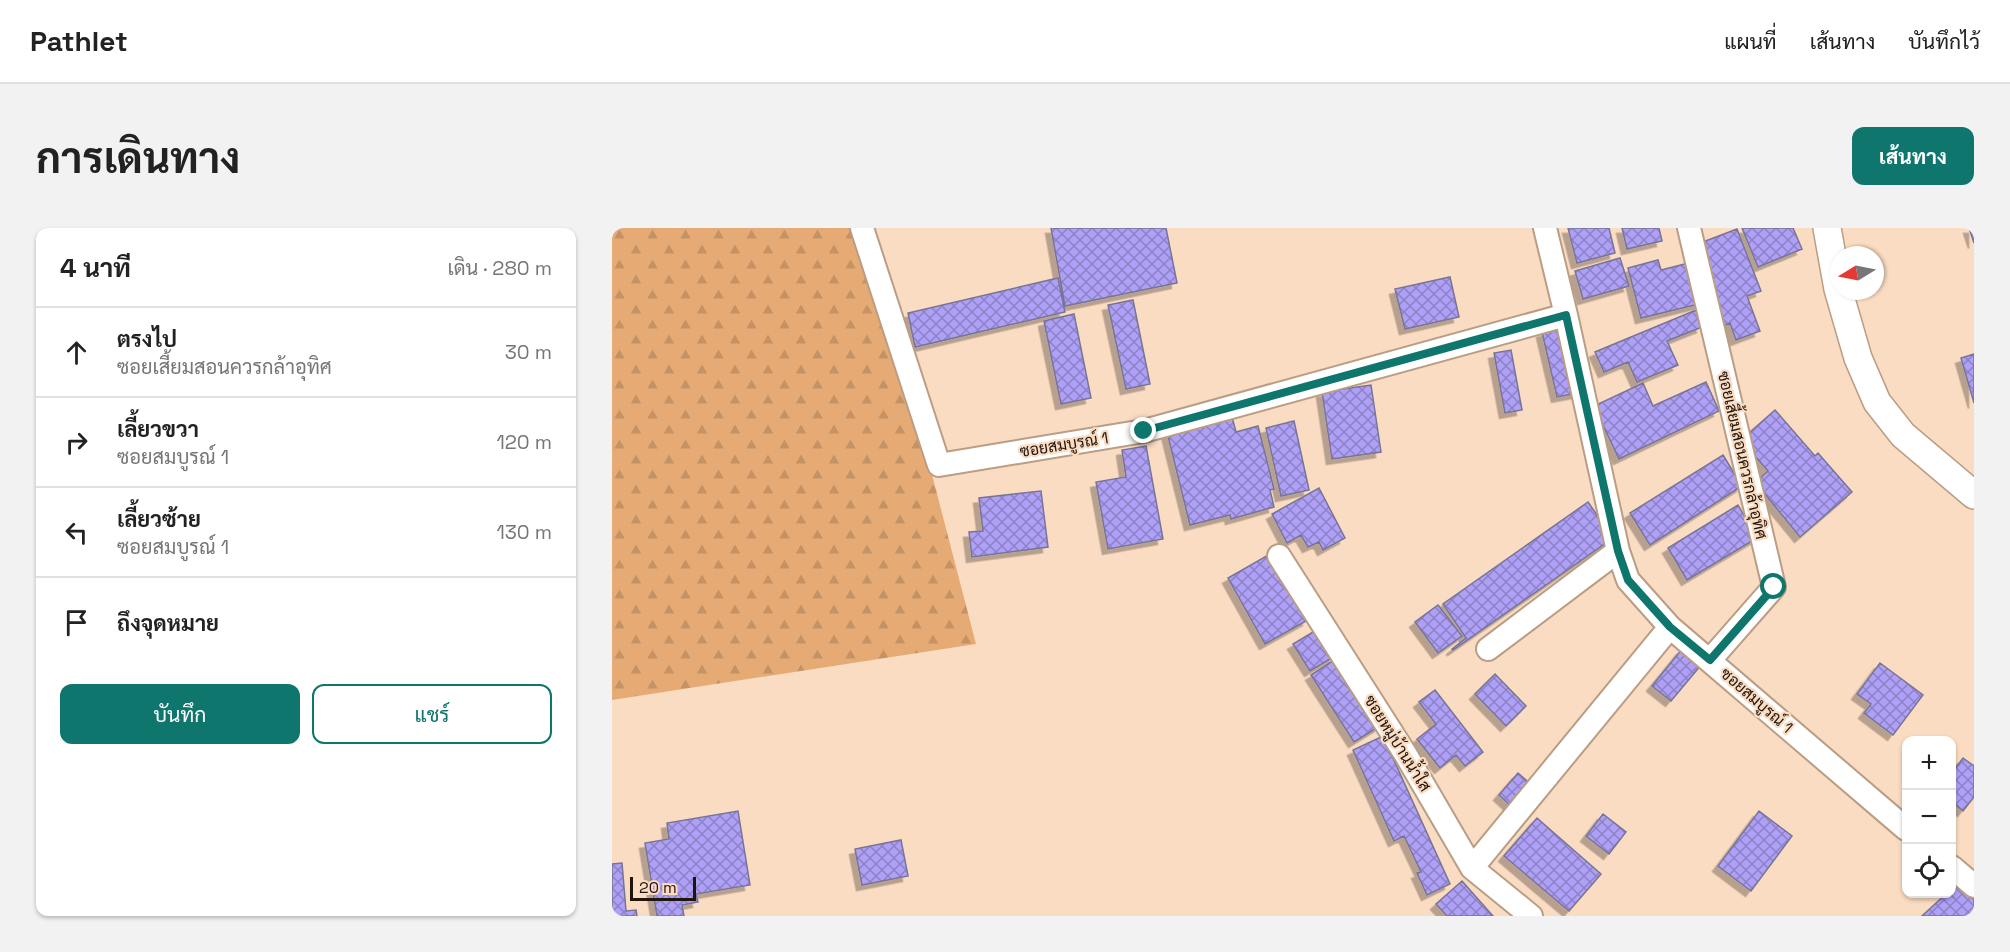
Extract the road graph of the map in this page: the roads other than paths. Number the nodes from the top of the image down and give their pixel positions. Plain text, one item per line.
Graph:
1 (862, 228) edge
2 (1545, 228) edge
3 (1689, 228) edge
4 (1827, 228) edge
5 (1566, 315) junction
6 (1974, 495) edge
7 (1618, 551) junction
8 (1279, 556) dead end
9 (1670, 627) junction
10 (1488, 649) dead end
11 (1710, 660) junction
12 (1902, 826) edge
13 (1472, 868) junction
14 (1956, 870) edge
15 (1974, 886) edge
16 (1531, 916) edge

1 - 5 street, ซอยสมบูรณ์ 1
2 - 5 street, ซอยสมบูรณ์ 1
3 - 11 street, ซอยเสี้ยมสอนควรกล้าอุทิศ
4 - 6 street
5 - 7 street, ซอยสมบูรณ์ 1
7 - 9 street, ซอยสมบูรณ์ 1
7 - 10 street
8 - 13 street, ซอยหมู่บ้านน้ำใส
9 - 11 street, ซอยสมบูรณ์ 1
9 - 13 street
11 - 12 street, ซอยสมบูรณ์ 1
13 - 16 street, ซอยหมู่บ้านน้ำใส
14 - 15 street

